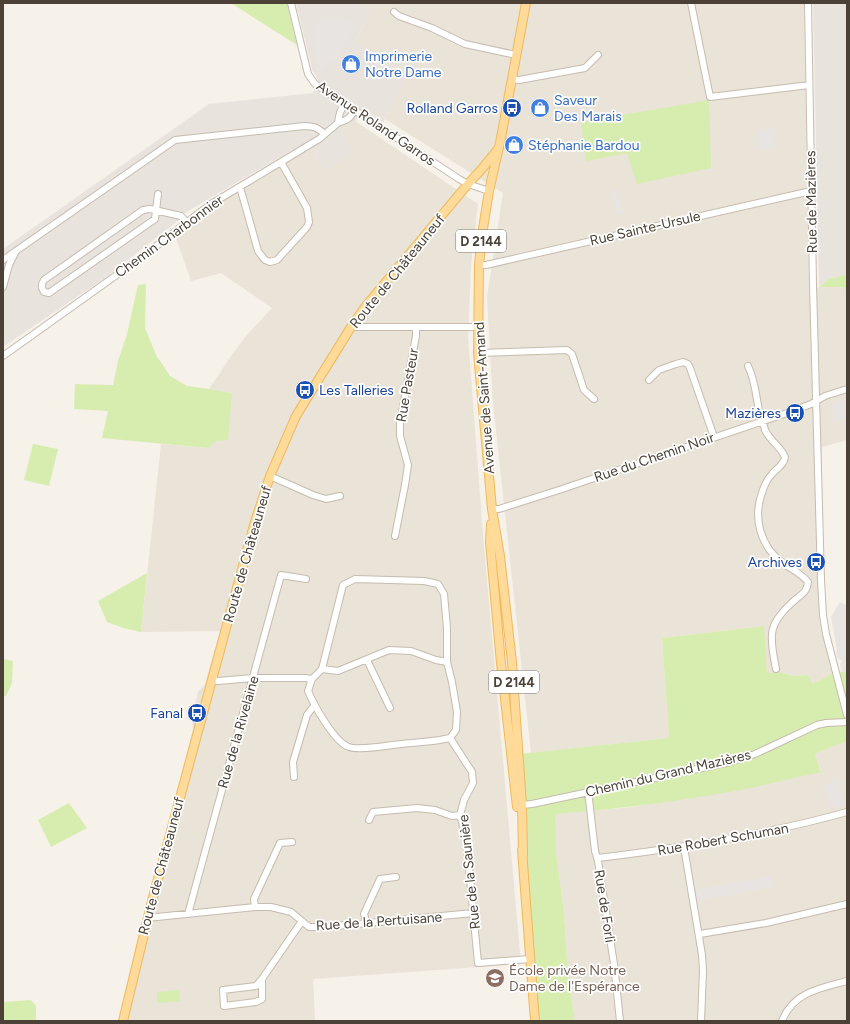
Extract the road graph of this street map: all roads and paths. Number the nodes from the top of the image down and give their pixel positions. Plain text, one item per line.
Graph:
1 (292, 3) edge
2 (526, 3) edge
3 (691, 3) edge
4 (808, 3) edge
5 (394, 12) dead end
6 (516, 55) junction
7 (598, 55) dead end
8 (512, 79) junction
9 (809, 85) junction
10 (345, 104) junction
11 (355, 110) junction
12 (338, 123) junction
13 (325, 134) junction
14 (499, 148) junction
15 (281, 162) junction
16 (468, 184) junction
17 (240, 187) junction
18 (489, 191) junction
19 (811, 191) junction
20 (158, 194) dead end
21 (157, 211) junction
22 (187, 223) junction
23 (16, 251) junction
24 (3, 260) edge
25 (479, 265) junction
26 (3, 286) edge
27 (351, 327) junction
28 (416, 327) junction
29 (478, 327) junction
30 (478, 353) junction
31 (3, 356) edge
32 (748, 366) dead end
33 (649, 380) dead end
34 (847, 389) edge
35 (594, 399) dead end
36 (816, 401) junction
37 (762, 420) junction
38 (714, 437) junction
39 (270, 476) junction
40 (340, 496) dead end
41 (492, 509) junction
42 (395, 536) dead end
43 (306, 579) dead end
44 (821, 583) junction
45 (808, 584) junction
46 (367, 660) junction
47 (447, 662) junction
48 (512, 662) junction
49 (501, 663) junction
50 (776, 668) dead end
51 (322, 670) junction
52 (253, 678) junction
53 (312, 679) junction
54 (212, 680) junction
55 (515, 705) junction
56 (314, 706) junction
57 (506, 706) junction
58 (390, 708) dead end
59 (847, 715) edge
60 (847, 722) edge
61 (450, 738) junction
62 (294, 777) dead end
63 (588, 791) junction
64 (516, 793) junction
65 (522, 805) junction
66 (847, 812) edge
67 (460, 815) junction
68 (369, 820) dead end
69 (292, 842) dead end
70 (684, 847) junction
71 (522, 856) junction
72 (598, 858) junction
73 (396, 877) dead end
74 (847, 904) edge
75 (255, 907) junction
76 (188, 914) junction
77 (474, 914) junction
78 (147, 918) junction
79 (302, 921) junction
80 (367, 924) junction
81 (700, 934) junction
82 (530, 959) junction
83 (262, 979) junction
84 (847, 981) edge
85 (123, 1021) edge
86 (535, 1021) edge
87 (620, 1021) edge
88 (701, 1021) edge
89 (782, 1021) edge

1 - 10 street, Avenue Roland Garros
2 - 6 main road, Avenue de Saint-Amand
3 - 9 street
4 - 9 street, Rue de Mazières
5 - 6 street
6 - 8 main road, Avenue de Saint-Amand
7 - 8 street
8 - 14 main road, Avenue de Saint-Amand
9 - 19 street, Rue de Mazières
10 - 11 street, Avenue Roland Garros
10 - 12 street
11 - 12 street, Chemin Charbonnier
11 - 16 street, Avenue Roland Garros
12 - 13 street, Chemin Charbonnier
13 - 15 street, Chemin Charbonnier
13 - 23 street
14 - 16 main road, Route de Châteauneuf
14 - 18 main road, Avenue de Saint-Amand / D 2144
15 - 17 street, Chemin Charbonnier
15 - 17 street
16 - 18 street, Avenue Roland Garros
16 - 27 main road, Route de Châteauneuf
17 - 22 street, Chemin Charbonnier
18 - 25 main road, Avenue de Saint-Amand / D 2144
19 - 25 street, Rue Sainte-Ursule
19 - 36 street, Rue de Mazières
20 - 21 street
21 - 21 street
21 - 22 street
22 - 31 street, Chemin Charbonnier
23 - 24 street
23 - 26 street
25 - 29 main road, Avenue de Saint-Amand / D 2144
27 - 28 street
27 - 39 main road, Route de Châteauneuf
28 - 29 street
28 - 42 street, Rue Pasteur
29 - 30 main road, Avenue de Saint-Amand / D 2144
30 - 35 street
30 - 41 main road, Avenue de Saint-Amand / D 2144
32 - 37 street
33 - 38 street
34 - 36 street
36 - 37 street, Rue du Chemin Noir
36 - 44 street, Rue de Mazières
37 - 38 street, Rue du Chemin Noir
37 - 45 street
38 - 41 street, Rue du Chemin Noir
39 - 40 street
39 - 54 main road, Route de Châteauneuf
41 - 48 main road, Avenue de Saint-Amand / D 2144
41 - 49 main road, Avenue de Saint-Amand / D 2144
43 - 52 street, Rue de la Rivelaine
44 - 45 street
44 - 59 street, Rue de Mazières
45 - 50 street
46 - 47 street
46 - 51 street
46 - 58 street
47 - 51 street
47 - 61 street
48 - 49 main road
48 - 55 main road, Avenue de Saint-Amand / D 2144
49 - 57 main road, Avenue de Saint-Amand / D 2144
51 - 53 street
52 - 53 street
52 - 54 street
52 - 76 street, Rue de la Rivelaine
53 - 56 street
54 - 78 main road, Route de Châteauneuf
55 - 57 main road
55 - 65 main road, Avenue de Saint-Amand / D 2144
56 - 61 street
56 - 62 street
57 - 64 main road, Avenue de Saint-Amand / D 2144
60 - 63 street, Chemin du Grand Mazières
61 - 67 street, Rue de la Saunière
63 - 65 street, Chemin du Grand Mazières
63 - 72 street, Rue de Forli
64 - 65 street
64 - 71 main road, Avenue de Saint-Amand / D 2144
65 - 71 main road, Avenue de Saint-Amand / D 2144
66 - 70 street, Rue Robert Schuman
67 - 68 street
67 - 77 street, Rue de la Saunière
69 - 75 street
70 - 72 street, Rue Robert Schuman
70 - 81 street
71 - 82 main road, Avenue de Saint-Amand / D 2144
72 - 87 street, Rue de Forli
73 - 80 street
74 - 81 street
75 - 76 street, Rue de la Pertuisane
75 - 79 street, Rue de la Pertuisane
76 - 78 street, Rue de la Pertuisane
77 - 80 street, Rue de la Pertuisane
77 - 82 street, Rue de la Saunière
78 - 85 main road, Route de Châteauneuf
79 - 80 street, Rue de la Pertuisane
79 - 83 street
81 - 88 street
82 - 86 main road, Avenue de Saint-Amand / D 2144
83 - 83 street
84 - 89 street

